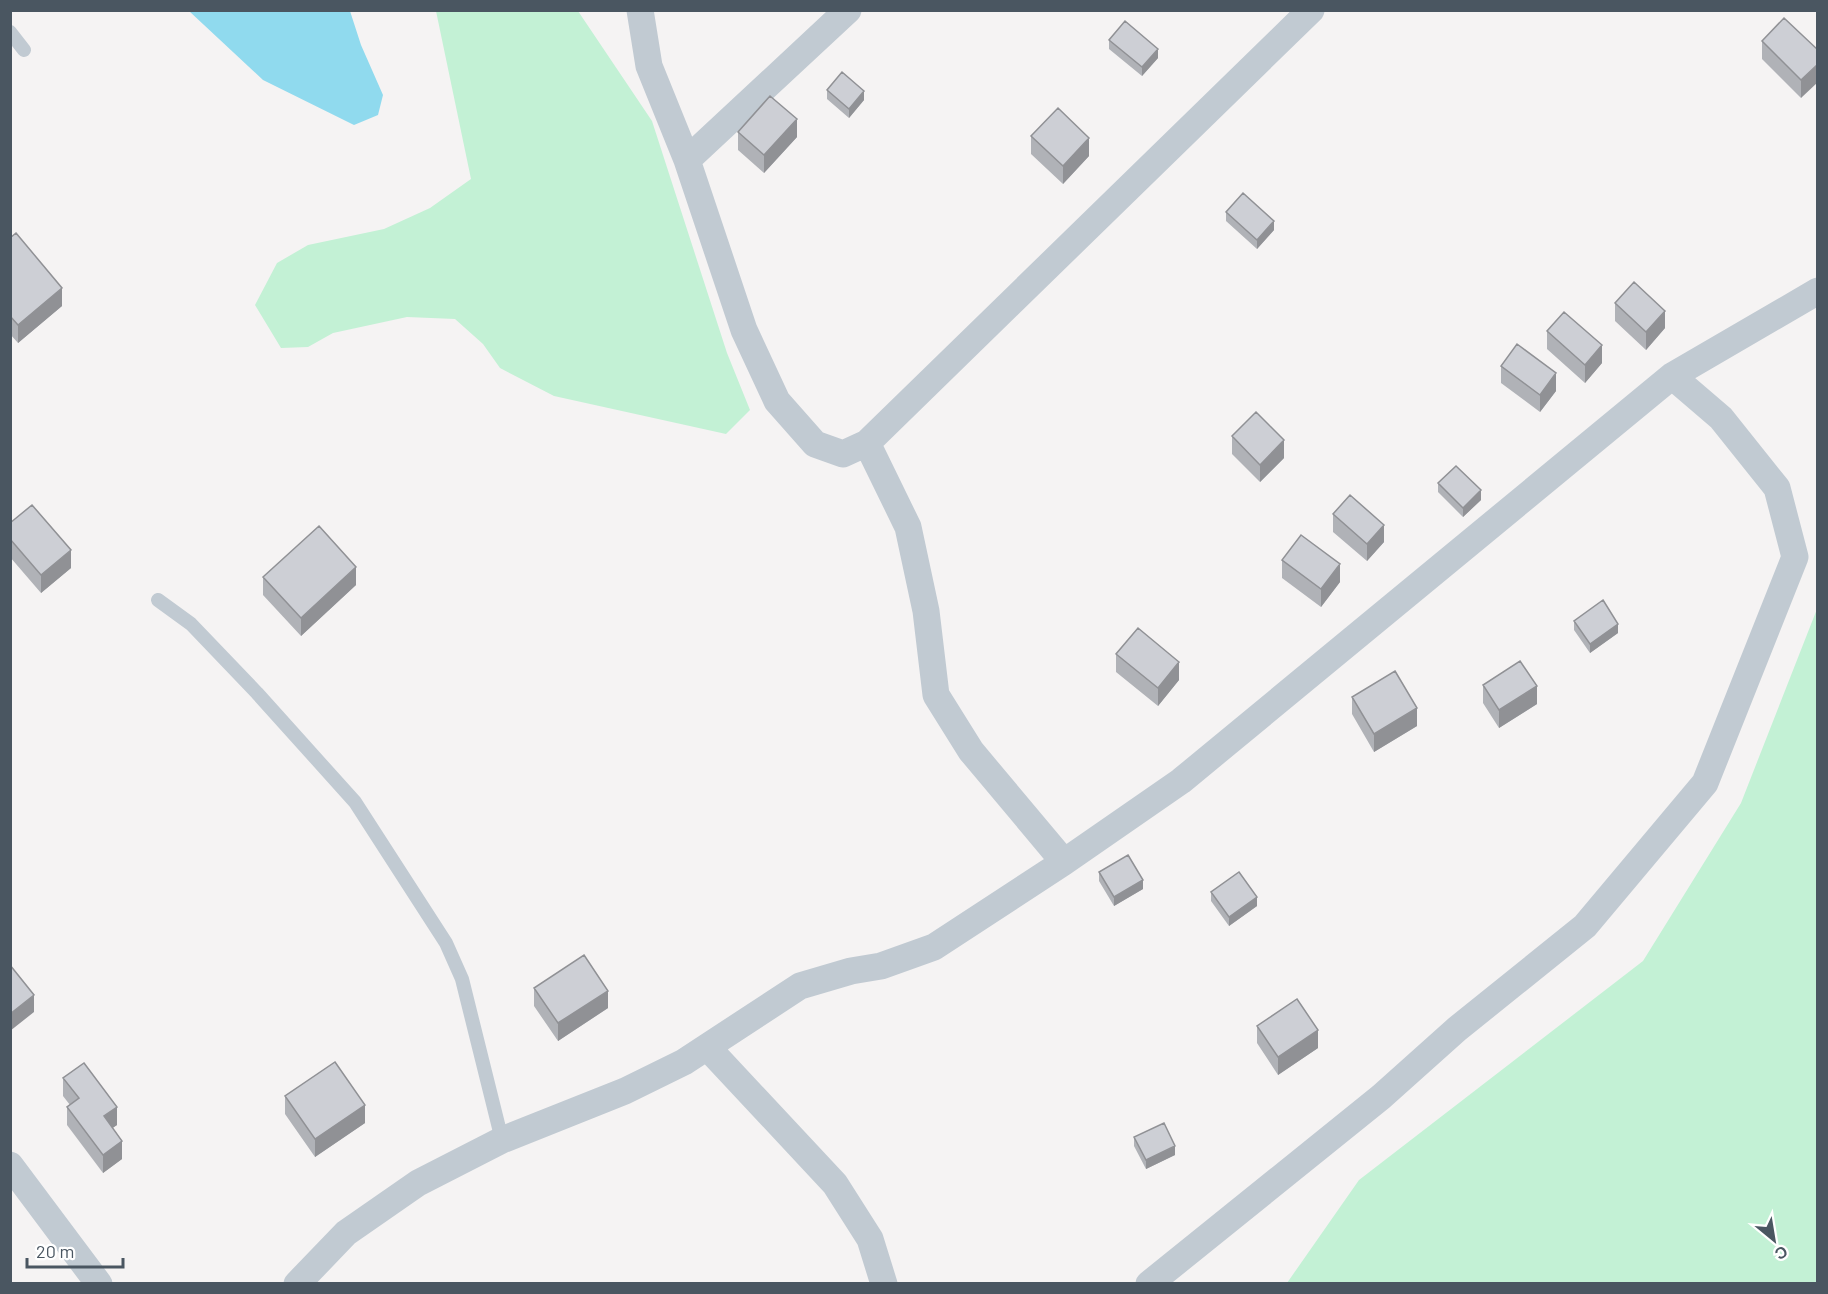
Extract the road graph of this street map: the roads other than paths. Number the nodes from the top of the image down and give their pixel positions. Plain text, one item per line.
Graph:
1 (640, 10) edge
2 (848, 10) edge
3 (1311, 10) edge
4 (10, 32) edge
5 (24, 50) dead end
6 (687, 160) junction
7 (1818, 291) edge
8 (1672, 376) junction
9 (867, 443) junction
10 (158, 600) dead end
11 (1064, 862) junction
12 (708, 1048) junction
13 (502, 1140) junction
14 (10, 1165) edge
15 (99, 1284) edge
16 (297, 1284) edge
17 (884, 1284) edge
18 (1149, 1284) edge

1 - 6 street
2 - 6 street
3 - 9 street
4 - 5 lane
6 - 9 street
7 - 8 street
8 - 11 street
8 - 18 street
9 - 11 street
10 - 13 lane
11 - 12 street
12 - 13 street
12 - 17 street
13 - 16 street
14 - 15 street

